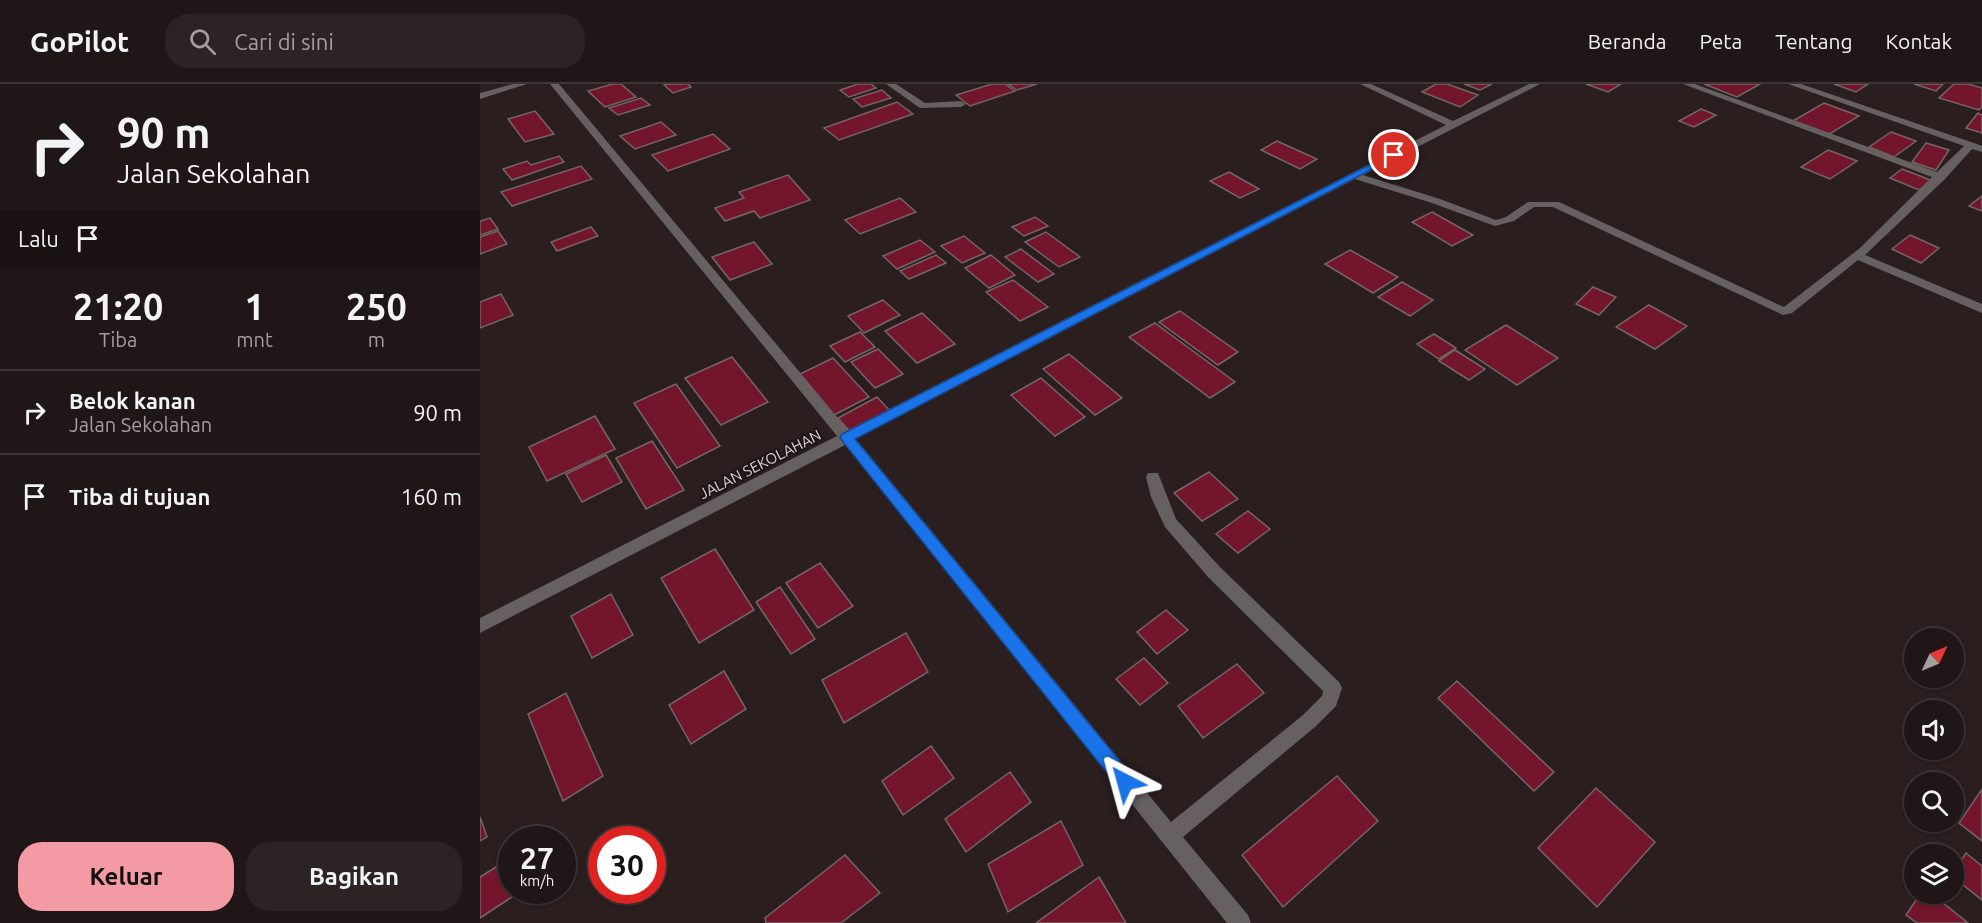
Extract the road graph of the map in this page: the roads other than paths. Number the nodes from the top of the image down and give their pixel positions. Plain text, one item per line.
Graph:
1 (523, 84) edge
2 (554, 84) edge
3 (890, 84) edge
4 (1364, 84) edge
5 (1536, 84) edge
6 (1687, 84) edge
7 (1792, 84) edge
8 (480, 96) edge
9 (961, 104) dead end
10 (1452, 125) junction
11 (1977, 147) edge
12 (1355, 176) junction
13 (1941, 177) junction
14 (1857, 256) junction
15 (1982, 309) edge
16 (847, 438) junction
17 (1153, 477) dead end
18 (480, 626) edge
19 (1169, 836) junction
20 (1240, 923) edge

1 - 8 street
2 - 16 street
3 - 9 street
4 - 10 street
5 - 10 street, JALAN SEKOLAHAN
6 - 13 street
7 - 11 street
10 - 12 street, JALAN SEKOLAHAN
11 - 13 street
12 - 14 street
12 - 16 street, JALAN SEKOLAHAN
13 - 14 street
14 - 15 street
16 - 18 street, JALAN SEKOLAHAN
16 - 19 street
17 - 19 street
19 - 20 street

